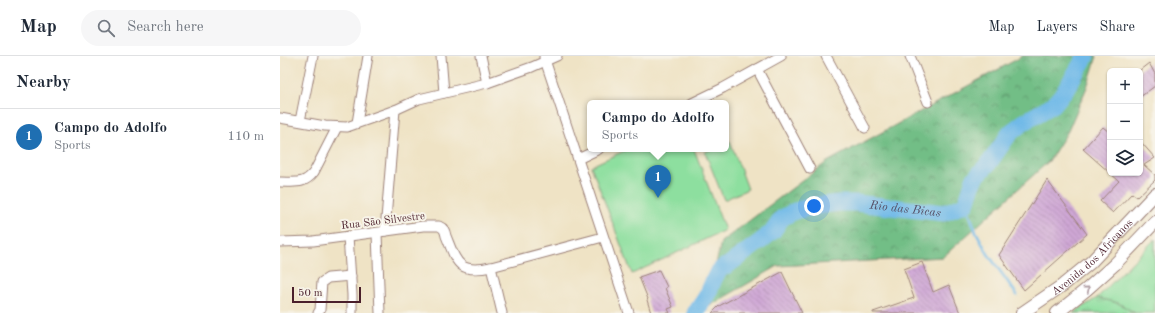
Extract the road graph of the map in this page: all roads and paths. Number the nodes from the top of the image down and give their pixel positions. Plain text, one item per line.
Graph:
1 (313, 56) edge
2 (368, 56) edge
3 (441, 56) edge
4 (482, 56) edge
5 (557, 56) edge
6 (781, 56) edge
7 (826, 56) edge
8 (910, 56) edge
9 (544, 59) edge
10 (757, 69) junction
11 (487, 83) junction
12 (444, 93) junction
13 (698, 100) edge
14 (928, 102) dead end
15 (394, 110) junction
16 (280, 118) edge
17 (300, 121) junction
18 (357, 123) junction
19 (337, 127) junction
20 (864, 128) dead end
21 (593, 152) edge
22 (578, 159) junction
23 (810, 169) dead end
24 (280, 182) edge
25 (1155, 194) edge
26 (1155, 222) edge
27 (381, 232) junction
28 (348, 236) junction
29 (603, 237) junction
30 (280, 242) edge
31 (491, 267) junction
32 (351, 276) junction
33 (318, 313) edge
34 (352, 313) edge
35 (380, 313) edge
36 (502, 313) edge
37 (629, 313) edge
38 (1022, 313) edge
39 (1057, 313) edge

1 - 17 street
2 - 18 street
3 - 12 street
4 - 11 street
5 - 9 street
6 - 10 street
7 - 20 street
8 - 14 street
9 - 11 street
9 - 22 street
10 - 13 street
10 - 23 street
11 - 12 street
12 - 15 street
15 - 18 street
15 - 27 street
16 - 17 street
17 - 19 street
18 - 19 street
19 - 24 street
21 - 22 street
22 - 29 street
25 - 38 main road, Avenida dos Africanos
39 -> 26 main road, Avenida dos Africanos
27 - 28 street, Rua São Silvestre
27 - 31 street, Rua São Silvestre
27 - 35 street
28 - 30 street, Rua São Silvestre
28 - 32 street
29 - 31 street, Rua São Silvestre
29 - 37 street
31 - 36 street
32 - 33 street
32 - 34 street

